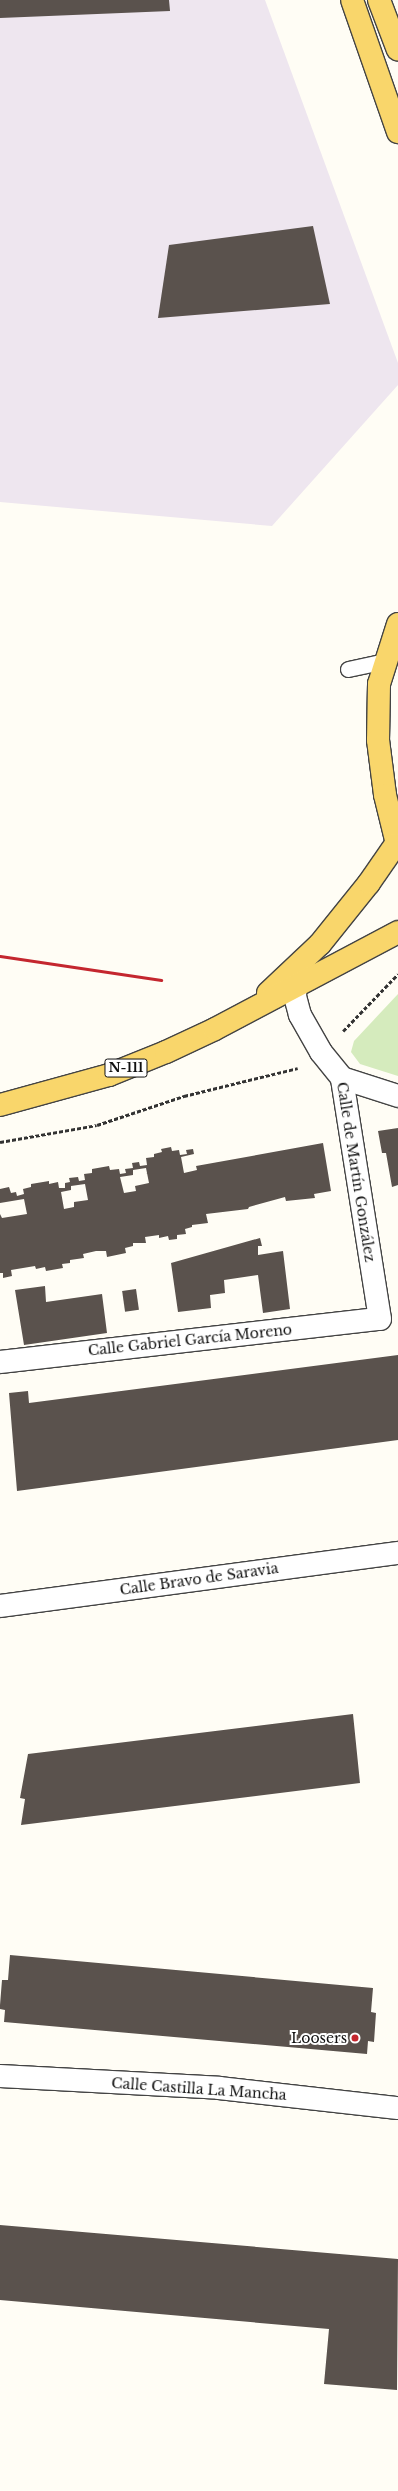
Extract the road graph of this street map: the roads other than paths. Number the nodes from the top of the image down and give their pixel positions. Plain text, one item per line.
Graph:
1 (352, 0) edge
2 (379, 0) edge
3 (398, 50) edge
4 (398, 132) edge
5 (398, 624) edge
6 (386, 661) junction
7 (380, 684) junction
8 (397, 846) edge
9 (398, 932) edge
10 (298, 965) junction
11 (295, 987) junction
12 (245, 1014) junction
13 (342, 1078) junction
14 (398, 1096) edge
15 (0, 1105) edge
16 (380, 1319) joint
17 (0, 1362) edge
18 (398, 1553) edge
19 (0, 1606) edge
20 (0, 2076) edge
21 (398, 2108) edge

1 - 4 main road
2 - 3 main road
5 - 6 main road, N-111
6 - 7 main road, N-111
6 - 7 lane
7 - 8 main road, N-111
8 - 10 main road, N-111
9 - 11 main road
10 - 11 street, Calle de Martín González
10 - 12 main road, N-111
11 - 12 main road
11 - 13 street, Calle de Martín González
12 - 15 main road, N-111
13 - 14 street
13 - 16 street, Calle de Martín González
16 - 17 street, Calle Gabriel García Moreno
18 - 19 street, Calle Bravo de Saravia
20 - 21 street, Calle Castilla La Mancha

